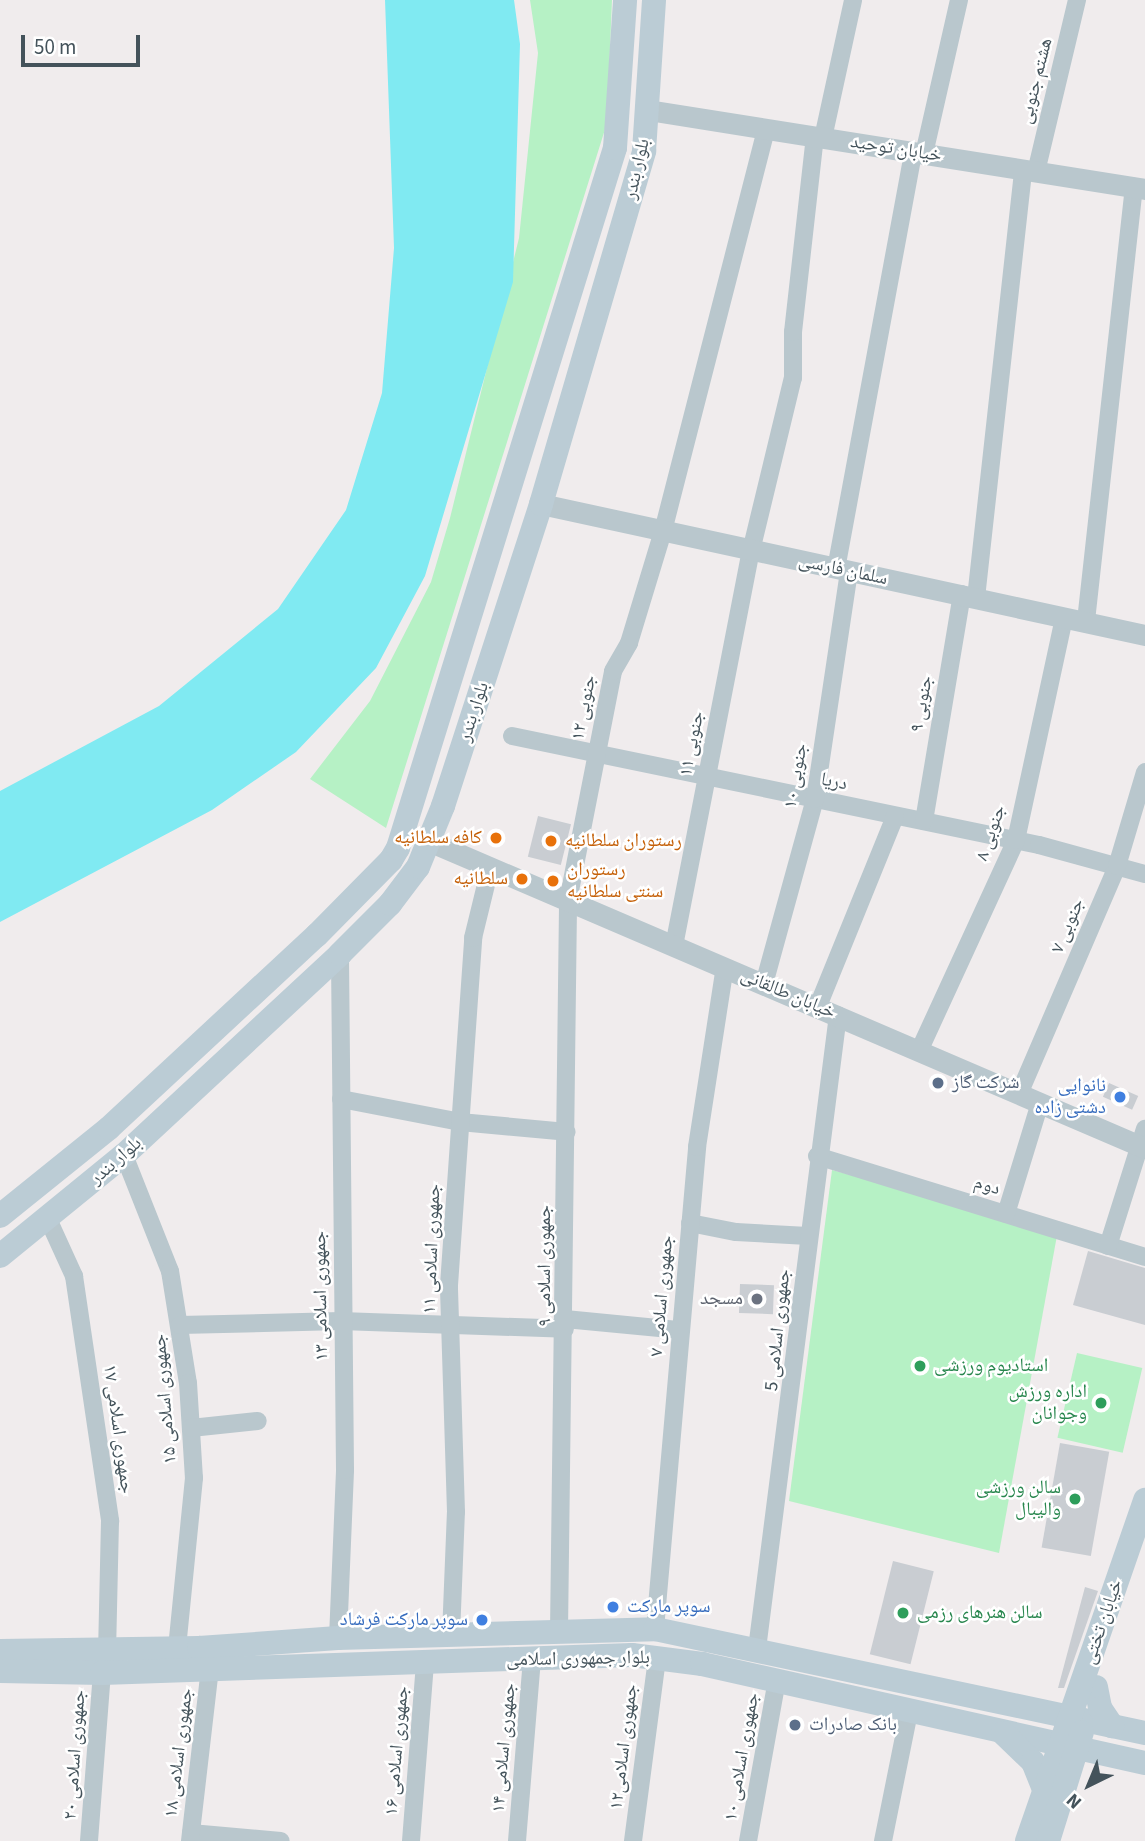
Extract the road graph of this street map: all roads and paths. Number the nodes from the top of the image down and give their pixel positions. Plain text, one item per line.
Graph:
1 (625, 0) edge
2 (654, 0) edge
3 (853, 0) edge
4 (959, 0) edge
5 (1071, 2) edge
6 (648, 110) junction
7 (766, 129) junction
8 (819, 137) junction
9 (918, 153) junction
10 (1030, 171) junction
11 (1142, 188) edge
12 (546, 378) junction
13 (576, 386) junction
14 (541, 504) junction
15 (663, 531) junction
16 (751, 551) junction
17 (843, 571) junction
18 (969, 596) junction
19 (1064, 618) junction
20 (1086, 621) junction
21 (1145, 635) edge
22 (512, 736) dead end
23 (597, 752) junction
24 (1145, 772) edge
25 (707, 776) junction
26 (815, 799) junction
27 (895, 816) junction
28 (924, 821) junction
29 (1016, 840) junction
30 (431, 842) junction
31 (1117, 866) junction
32 (489, 868) junction
33 (1145, 874) edge
34 (568, 901) junction
35 (674, 946) junction
36 (340, 954) junction
37 (726, 967) junction
38 (764, 984) junction
39 (818, 1006) junction
40 (838, 1015) junction
41 (920, 1049) junction
42 (1019, 1094) junction
43 (341, 1099) junction
44 (1041, 1103) junction
45 (460, 1122) junction
46 (567, 1132) junction
47 (1143, 1141) edge
48 (124, 1155) junction
49 (817, 1156) junction
50 (1006, 1214) junction
51 (0, 1216) edge
52 (48, 1219) junction
53 (690, 1223) junction
54 (808, 1236) junction
55 (1108, 1246) junction
56 (0, 1256) edge
57 (1145, 1257) edge
58 (341, 1321) junction
59 (565, 1324) junction
60 (180, 1325) junction
61 (450, 1325) junction
62 (680, 1330) junction
63 (258, 1421) dead end
64 (191, 1428) junction
65 (1145, 1500) edge
66 (1145, 1550) edge
67 (655, 1629) junction
68 (559, 1632) junction
69 (451, 1635) junction
70 (338, 1638) junction
71 (757, 1648) junction
72 (177, 1649) junction
73 (0, 1651) edge
74 (657, 1658) junction
75 (532, 1659) junction
76 (105, 1662) junction
77 (425, 1664) junction
78 (210, 1669) junction
79 (0, 1671) edge
80 (777, 1680) junction
81 (1089, 1687) junction
82 (1040, 1710) junction
83 (909, 1712) junction
84 (1078, 1718) junction
85 (1112, 1726) junction
86 (1002, 1733) junction
87 (1145, 1733) edge
88 (1069, 1746) junction
89 (1105, 1754) junction
90 (1145, 1763) edge
91 (1055, 1790) junction
92 (190, 1837) edge
93 (89, 1841) edge
94 (281, 1841) edge
95 (411, 1841) edge
96 (517, 1841) edge
97 (634, 1841) edge
98 (748, 1841) edge
99 (883, 1841) edge
100 (1027, 1841) edge
101 (1048, 1841) edge

1 - 12 main road, بلوار بندر
2 - 6 main road, بلوار بندر
3 - 8 street, ۱۱ جنوبی
4 - 9 street, ۱۰ جنوبی
5 - 10 street, هشتم جنوبی
6 - 7 street, خیابان توحید
6 - 13 main road, بلوار بندر
7 - 8 street, خیابان توحید
7 - 15 street, ۱۲ جنوبی
8 - 9 street, خیابان توحید
8 - 16 street, ۱۱ جنوبی
9 - 10 street, خیابان توحید
9 - 17 street, ۱۰ جنوبی
10 - 11 street, خیابان توحید
10 - 18 street, هشتم جنوبی
11 - 20 street
12 - 13 main road
12 - 51 main road, بلوار بندر
13 - 14 main road, بلوار بندر
14 - 15 street, سلمان فارسی
14 - 30 main road, بلوار بندر
15 - 16 street, سلمان فارسی
15 - 23 street, ۱۲ جنوبی
16 - 17 street, سلمان فارسی
16 - 25 street, ۱۱ جنوبی
17 - 18 street, سلمان فارسی
17 - 26 street, ۱۰ جنوبی
18 - 19 street, سلمان فارسی
18 - 28 street, ۹ جنوبی
19 - 20 street, سلمان فارسی
19 - 29 street, ۸ جنوبی
20 - 21 street, سلمان فارسی
22 - 23 street, دریا
23 - 25 street, دریا
23 - 34 street, ۱۲ جنوبی
24 - 31 street, ۷ جنوبی
25 - 26 street, دریا
25 - 35 street, ۱۱ جنوبی
26 - 27 street, دریا
26 - 38 street, ۱۰ جنوبی
27 - 28 street, دریا
27 - 39 street
28 - 29 street, دریا
29 - 31 street, دریا
29 - 41 street, ۸ جنوبی
30 - 32 street, خیابان طالقانی
30 - 36 main road, بلوار بندر
31 - 33 street, دریا
31 - 42 street, ۷ جنوبی
32 - 34 street, خیابان طالقانی
32 - 45 street, جمهوری اسلامی ۱۱
34 - 35 street, خیابان طالقانی
34 - 46 street, جمهوری اسلامی ۹
35 - 37 street, خیابان طالقانی
36 - 43 street, جمهوری اسلامی ۱۳
36 - 48 main road, بلوار بندر
37 - 38 street, خیابان طالقانی
37 - 53 street, جمهوری اسلامی ۷
38 - 39 street, خیابان طالقانی
39 - 40 street, خیابان طالقانی
40 - 41 street, خیابان طالقانی
40 - 49 street, جمهوری اسلامی 5
41 - 42 street, خیابان طالقانی
42 - 44 street, خیابان طالقانی
43 - 45 street
43 - 58 street, جمهوری اسلامی ۱۳
44 - 47 street, خیابان طالقانی
44 - 50 street
45 - 46 street
45 - 61 street, جمهوری اسلامی ۱۱
46 - 59 street, جمهوری اسلامی ۹
47 - 55 street
48 - 52 main road, بلوار بندر
48 - 60 street, جمهوری اسلامی ۱۵
49 - 50 street, دوم
49 - 54 street, جمهوری اسلامی 5
50 - 55 street, دوم
52 - 56 main road, بلوار بندر
52 - 76 street, جمهوری اسلامی ۱۷
53 - 54 street
53 - 62 street, جمهوری اسلامی ۷
54 - 71 street, جمهوری اسلامی 5
55 - 57 street, دوم
58 - 60 street
58 - 61 street
58 - 70 street, جمهوری اسلامی ۱۳
59 - 61 street
59 - 62 street
59 - 68 street, جمهوری اسلامی ۹
60 - 64 street, جمهوری اسلامی ۱۵
61 - 69 street, جمهوری اسلامی ۱۱
62 - 67 street, جمهوری اسلامی ۷
63 - 64 street
64 - 72 street, جمهوری اسلامی ۱۵
65 - 81 main road, خیابان تختی
66 - 81 main road, خیابان تختی
67 - 68 main road, بلوار جمهوری اسلامی
67 - 71 main road, بلوار جمهوری اسلامی
68 - 69 main road, بلوار جمهوری اسلامی
69 - 70 main road, بلوار جمهوری اسلامی
70 - 72 main road, بلوار جمهوری اسلامی
71 - 82 main road, بلوار جمهوری اسلامی
72 - 76 main road, بلوار جمهوری اسلامی
73 - 76 main road, بلوار جمهوری اسلامی
74 - 75 main road, بلوار جمهوری اسلامی
74 - 80 main road, بلوار جمهوری اسلامی
74 - 97 street, جمهوری اسلامی۱۲
75 - 77 main road, بلوار جمهوری اسلامی
75 - 96 street, جمهوری اسلامی ۱۴
76 - 78 main road, بلوار جمهوری اسلامی
76 - 79 main road, بلوار جمهوری اسلامی
76 - 93 street, جمهوری اسلامی ۲۰
77 - 78 main road, بلوار جمهوری اسلامی
77 - 95 street, جمهوری اسلامی ۱۶
78 - 92 street, جمهوری اسلامی ۱۸
80 - 83 main road, بلوار جمهوری اسلامی
80 - 98 street, جمهوری اسلامی ۱۰
81 - 82 main road
81 - 84 main road, خیابان تختی
81 - 85 main road
82 - 84 main road, بلوار جمهوری اسلامی
83 - 86 main road, بلوار جمهوری اسلامی
83 - 99 street
84 - 85 main road, بلوار جمهوری اسلامی
84 - 88 main road, خیابان تختی
85 - 87 main road, بلوار جمهوری اسلامی
86 - 88 main road, بلوار جمهوری اسلامی
86 - 91 main road
88 - 89 main road, بلوار جمهوری اسلامی
88 - 91 main road, خیابان تختی
89 - 90 main road, بلوار جمهوری اسلامی
89 - 91 main road
91 - 100 main road
91 - 101 main road
92 - 94 street

